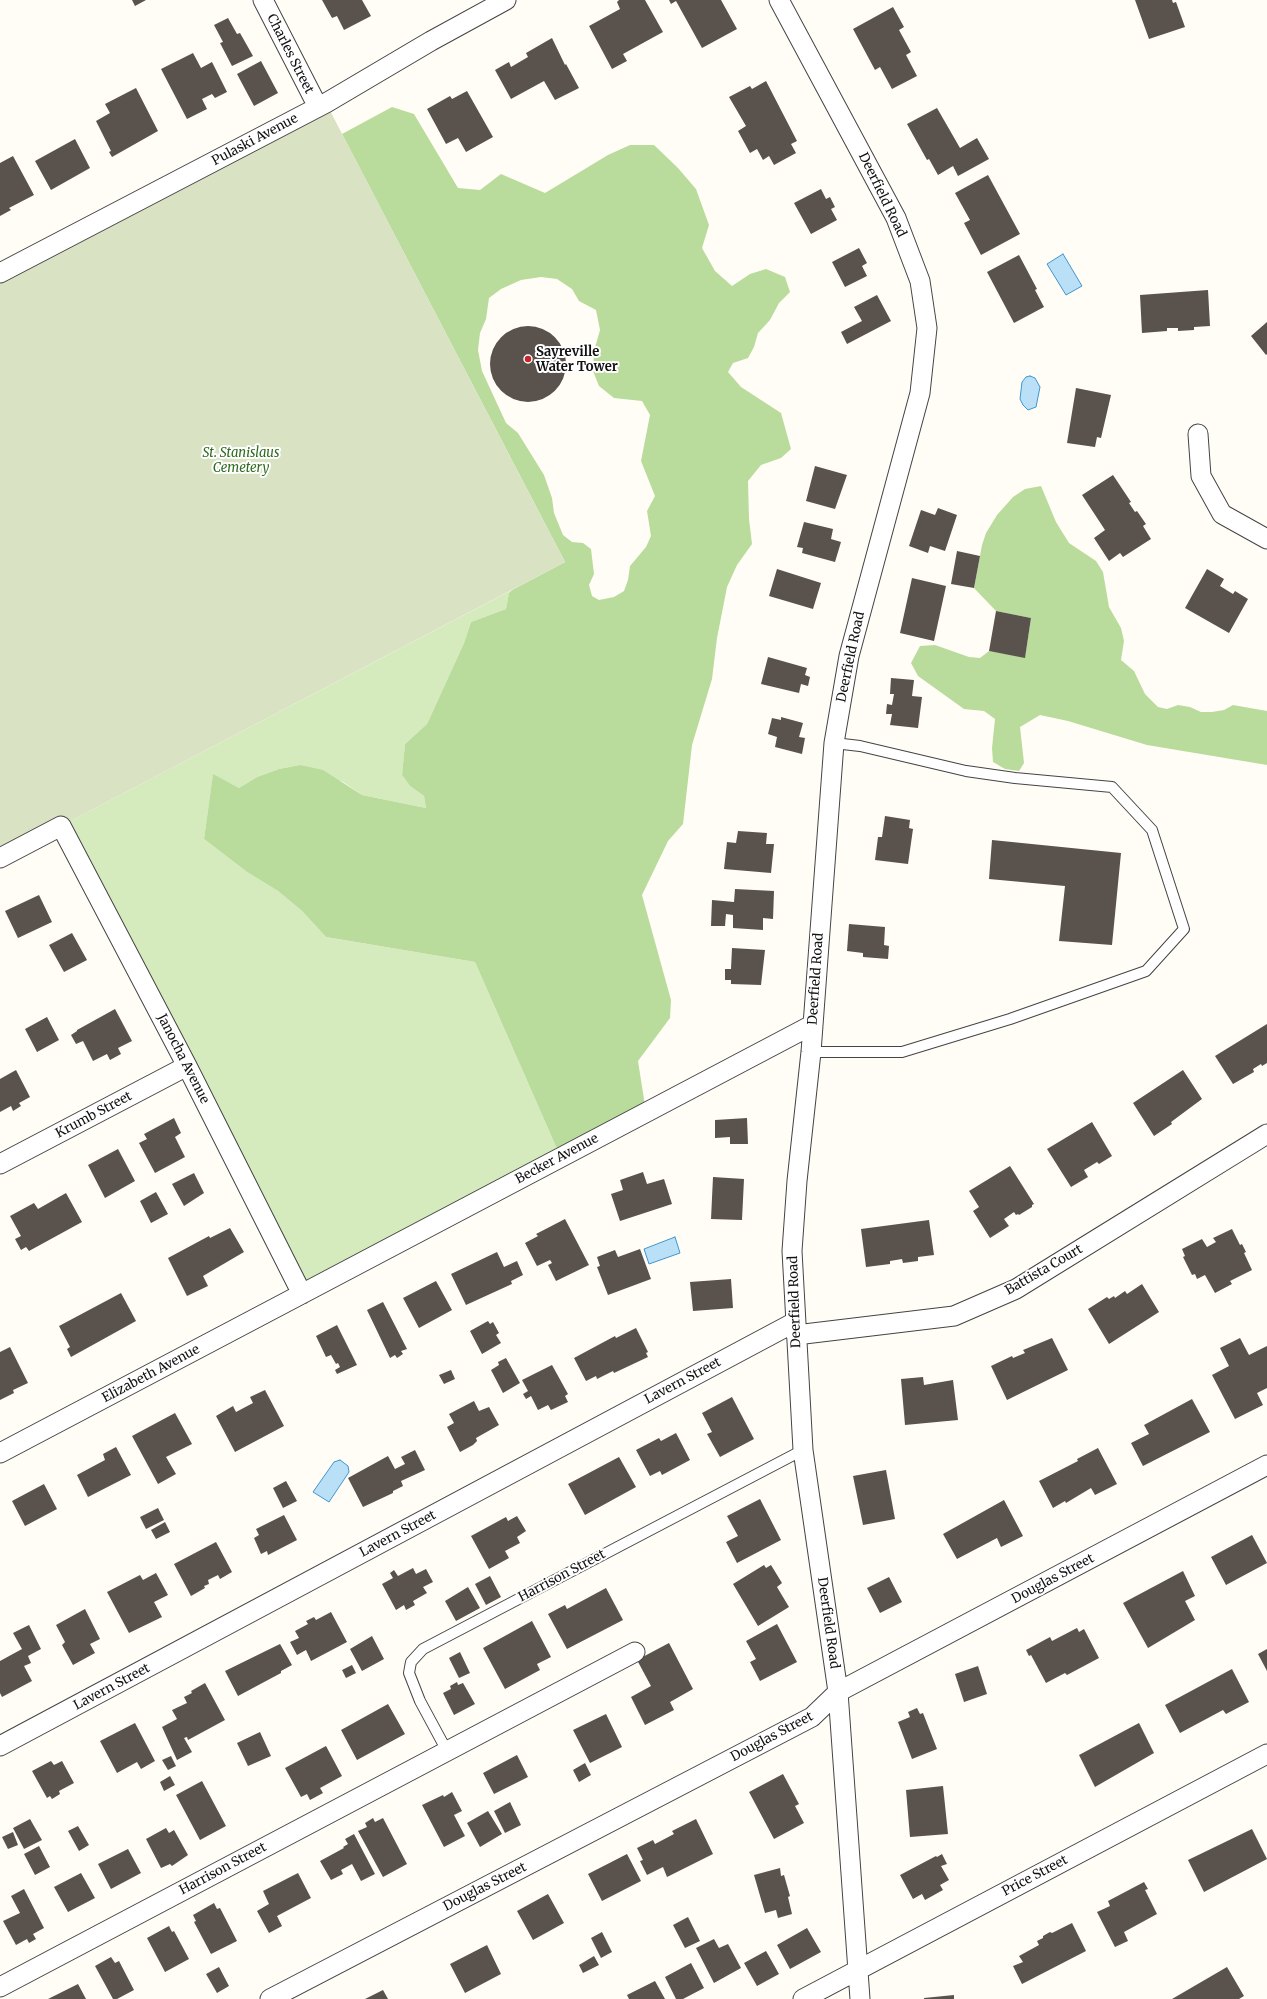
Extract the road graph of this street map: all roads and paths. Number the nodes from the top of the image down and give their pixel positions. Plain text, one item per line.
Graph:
1 (263, 0) edge
2 (506, 0) edge
3 (779, 0) edge
4 (318, 107) junction
5 (0, 273) edge
6 (1198, 434) dead end
7 (1267, 538) edge
8 (834, 743) junction
9 (0, 858) edge
10 (812, 1025) junction
11 (811, 1052) junction
12 (187, 1066) junction
13 (1267, 1134) edge
14 (0, 1164) edge
15 (302, 1294) junction
16 (796, 1328) junction
17 (803, 1450) junction
18 (0, 1453) edge
19 (1267, 1465) edge
20 (635, 1652) dead end
21 (838, 1692) junction
22 (0, 1746) edge
23 (447, 1751) junction
24 (1267, 1754) edge
25 (858, 1970) junction
26 (0, 1987) edge
27 (270, 1999) edge
28 (803, 1999) edge
29 (860, 1999) edge

1 - 4 street, Charles Street
2 - 4 street, Pulaski Avenue
3 - 8 street, Deerfield Road
4 - 5 street, Pulaski Avenue
6 - 7 street
8 - 10 street, Deerfield Road
8 - 11 lane
9 - 12 street, Janocha Avenue
10 - 11 street, Deerfield Road
10 - 15 street, Becker Avenue
11 - 16 street, Deerfield Road
12 - 14 street, Krumb Street
12 - 15 street, Janocha Avenue
13 - 16 street, Battista Court
15 - 18 street, Elizabeth Avenue
16 - 17 street, Deerfield Road
16 - 22 street, Lavern Street
17 - 21 street, Deerfield Road
17 - 23 lane, Harrison Street
19 - 21 street, Douglas Street
20 - 23 street, Harrison Street
21 - 25 street, Deerfield Road
21 - 27 street, Douglas Street
23 - 26 street, Harrison Street
24 - 25 street, Price Street
25 - 28 street, Price Street
25 - 29 street, Deerfield Road

